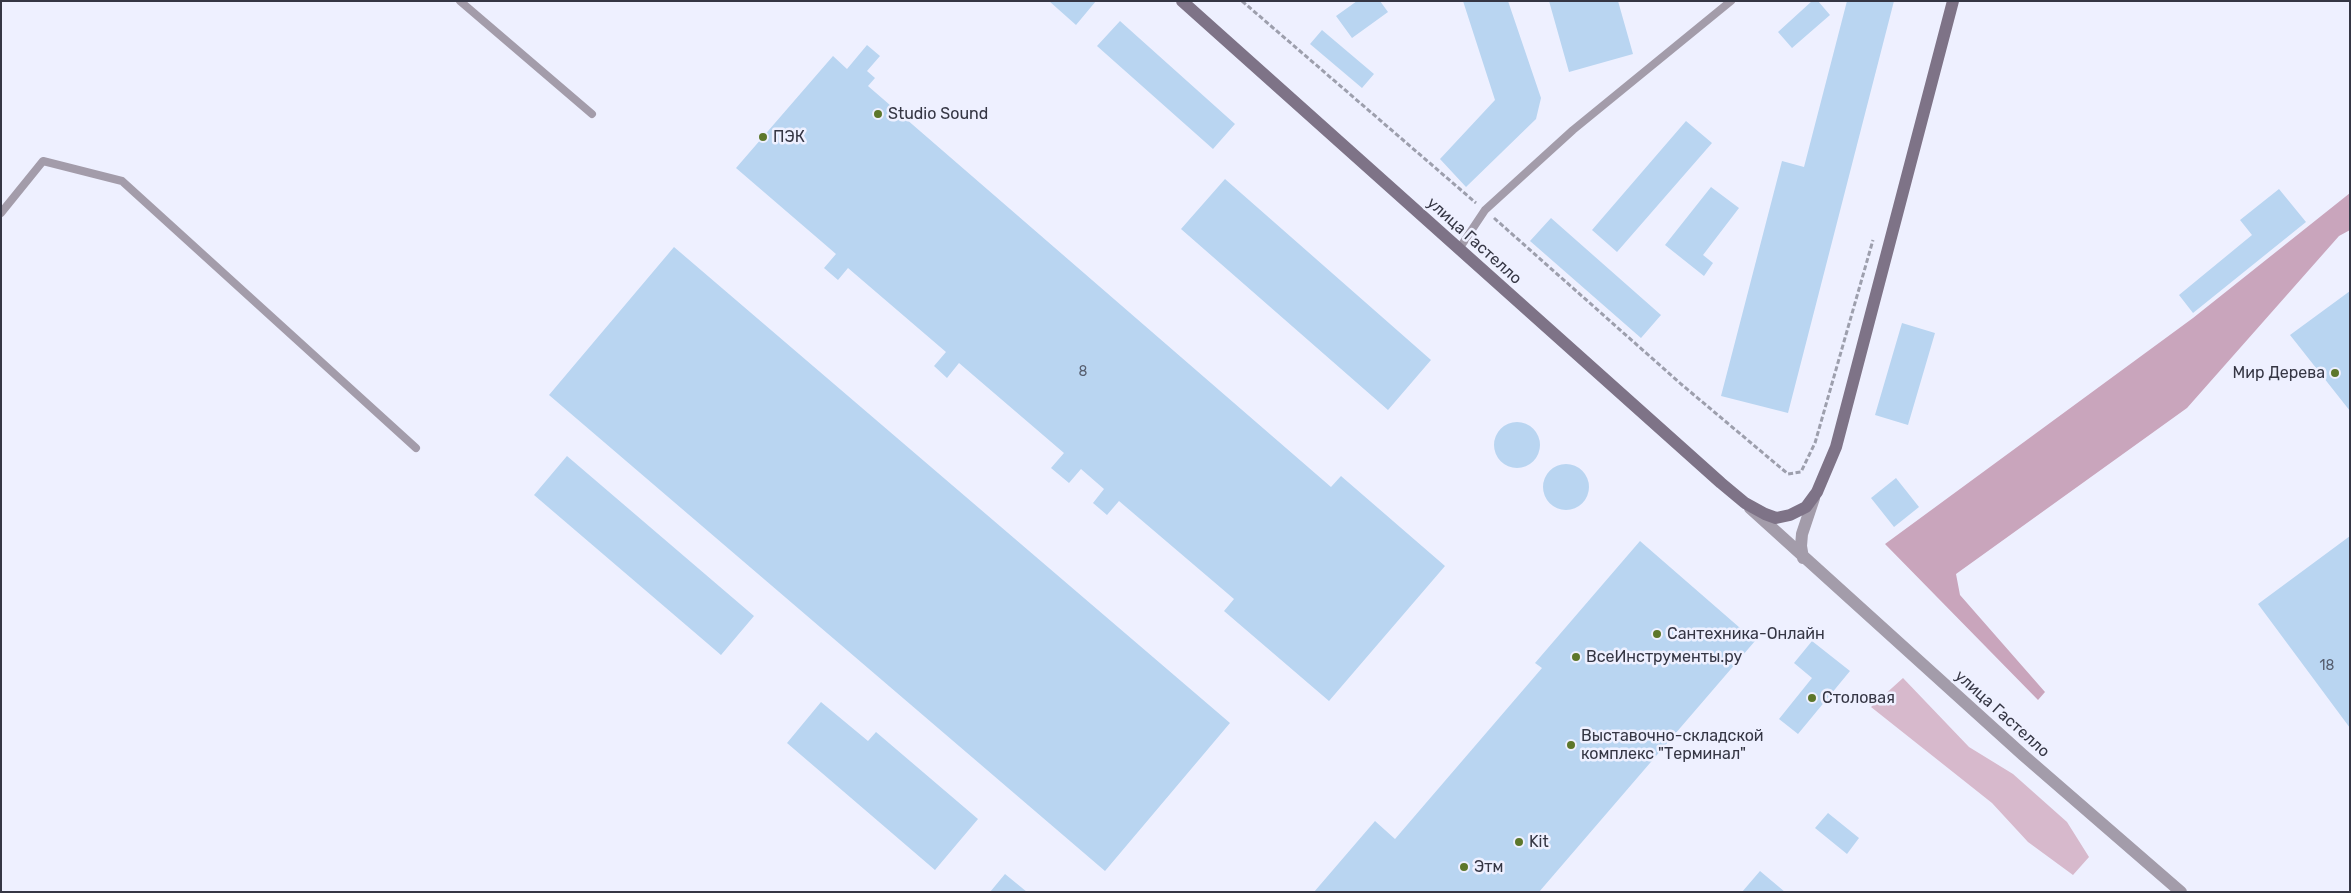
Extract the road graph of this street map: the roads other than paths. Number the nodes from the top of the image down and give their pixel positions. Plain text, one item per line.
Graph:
1 (460, 1) edge
2 (1182, 1) edge
3 (1731, 1) edge
4 (1953, 1) edge
5 (592, 114) dead end
6 (1, 213) edge
7 (1459, 249) junction
8 (416, 448) dead end
9 (1817, 492) junction
10 (1745, 503) junction
11 (1803, 558) junction
12 (2181, 892) edge

1 - 5 lane
2 - 7 main road, улица Гастелло
3 - 7 lane
4 - 9 main road
6 - 8 lane
7 - 10 main road, улица Гастелло
9 - 10 main road, улица Гастелло
9 - 11 street
10 - 11 street, улица Гастелло
11 - 12 street, улица Гастелло

